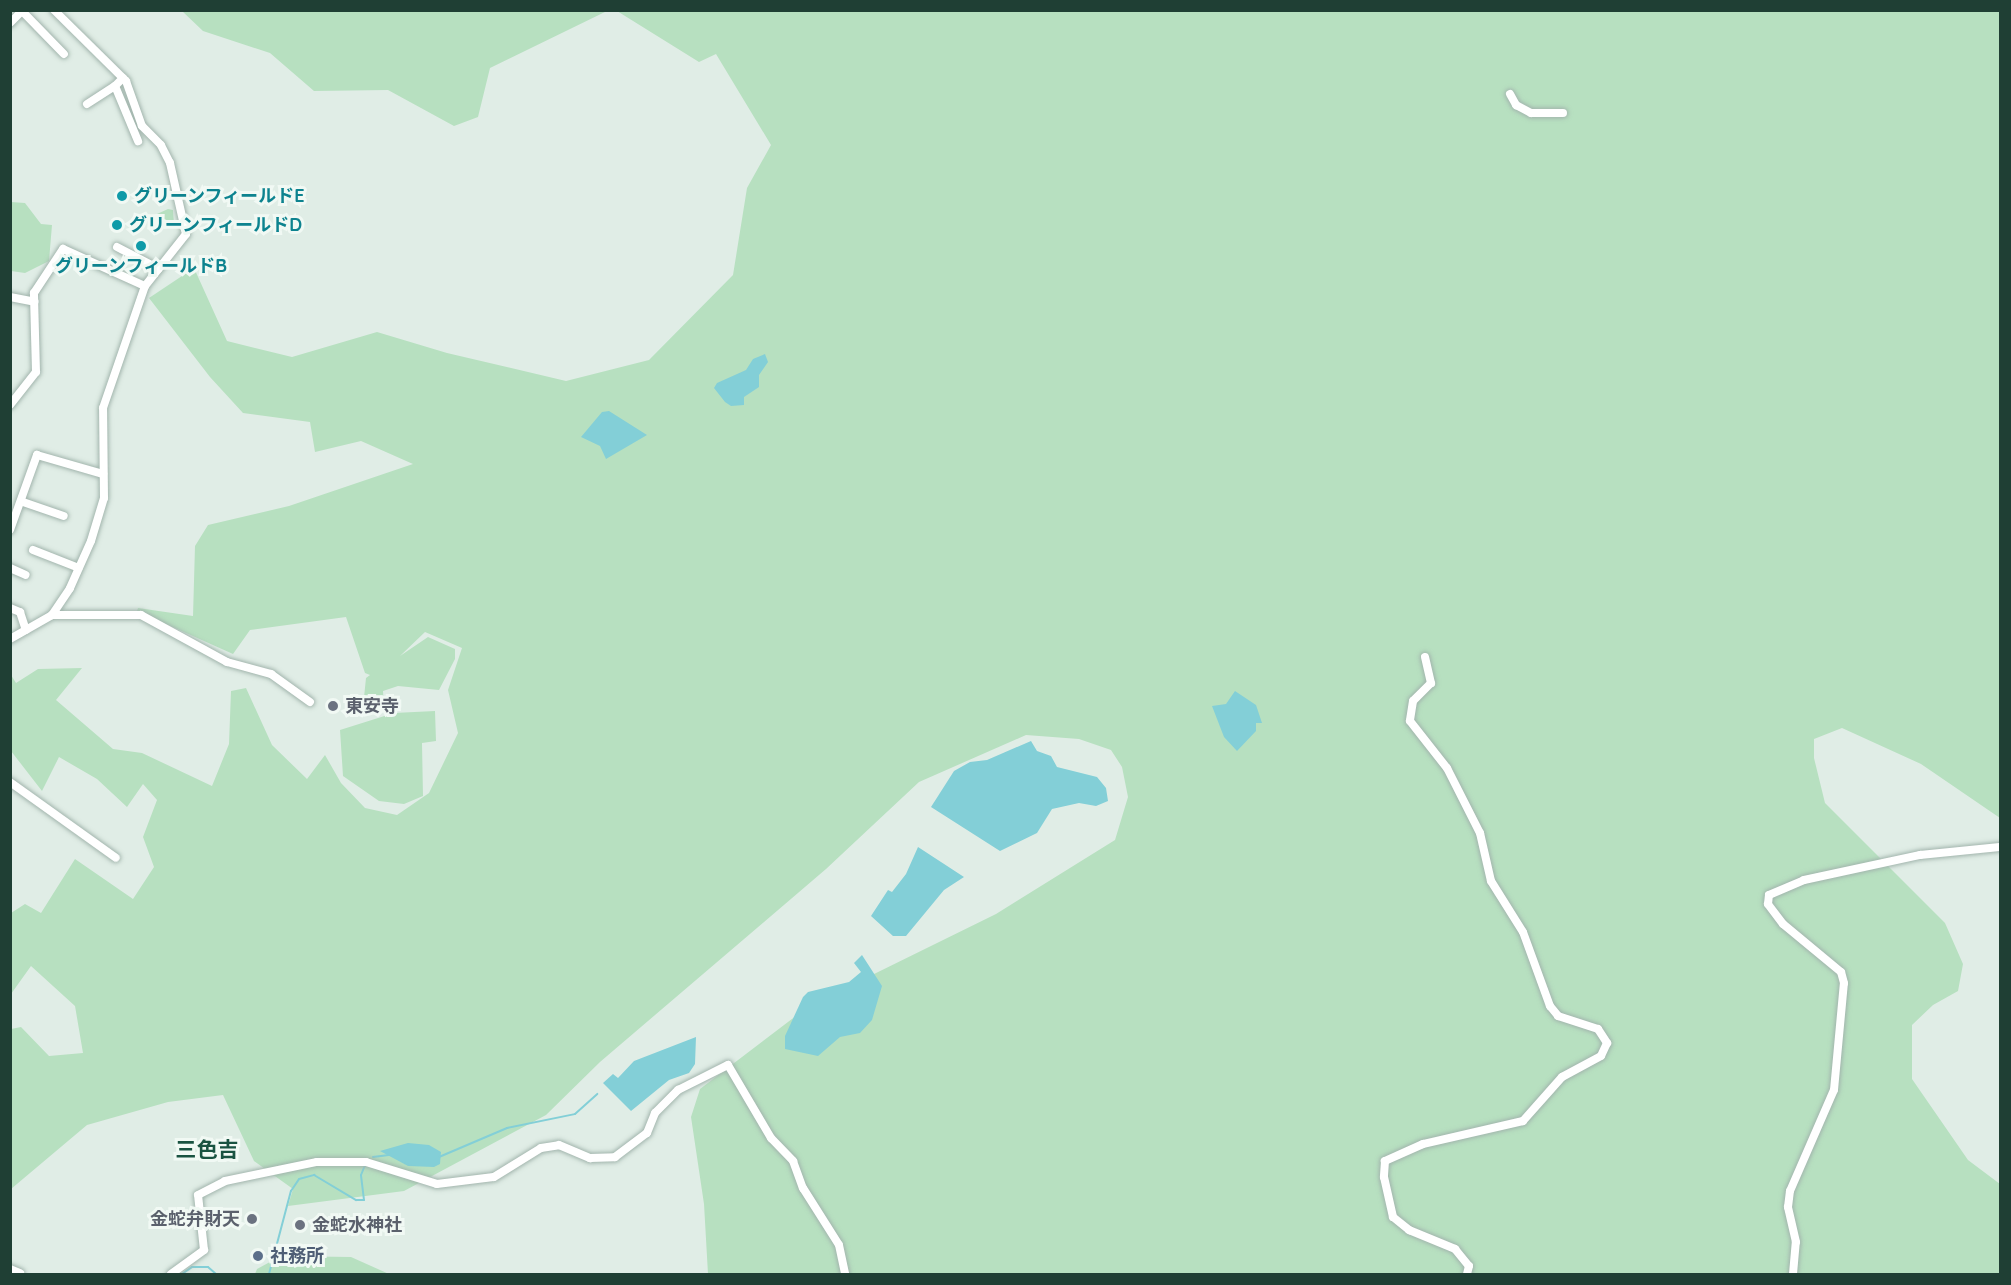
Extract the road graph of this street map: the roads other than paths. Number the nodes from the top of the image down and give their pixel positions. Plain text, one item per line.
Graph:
1 (54, 10) edge
2 (23, 11) edge
3 (10, 23) edge
4 (64, 54) dead end
5 (123, 78) junction
6 (115, 87) junction
7 (1510, 93) dead end
8 (87, 104) dead end
9 (1563, 113) dead end
10 (138, 141) dead end
11 (117, 247) dead end
12 (159, 268) junction
13 (145, 286) junction
14 (10, 297) edge
15 (35, 302) junction
16 (10, 405) edge
17 (103, 474) junction
18 (23, 502) junction
19 (64, 516) dead end
20 (10, 530) edge
21 (33, 550) dead end
22 (10, 567) edge
23 (79, 568) junction
24 (26, 575) dead end
25 (10, 608) edge
26 (52, 615) junction
27 (26, 630) junction
28 (10, 639) edge
29 (1425, 657) dead end
30 (310, 702) dead end
31 (10, 782) edge
32 (2001, 847) edge
33 (116, 858) dead end
34 (10, 1269) edge
35 (20, 1273) dead end
36 (171, 1275) edge
37 (845, 1275) edge
38 (1467, 1275) edge
39 (1794, 1275) edge

1 - 5 street
2 - 3 street
2 - 4 street
5 - 6 street
5 - 12 street
6 - 8 street
6 - 10 street
7 - 9 street
11 - 12 street
12 - 13 street
13 - 15 street
13 - 17 street
14 - 15 street
15 - 16 street
17 - 18 street
17 - 23 street
18 - 19 street
18 - 20 street
21 - 23 street
22 - 24 street
23 - 26 street
25 - 27 street
26 - 27 street
26 - 30 street
27 - 28 street
29 - 38 street
31 - 33 street
32 - 39 street
34 - 35 street
36 - 37 street

